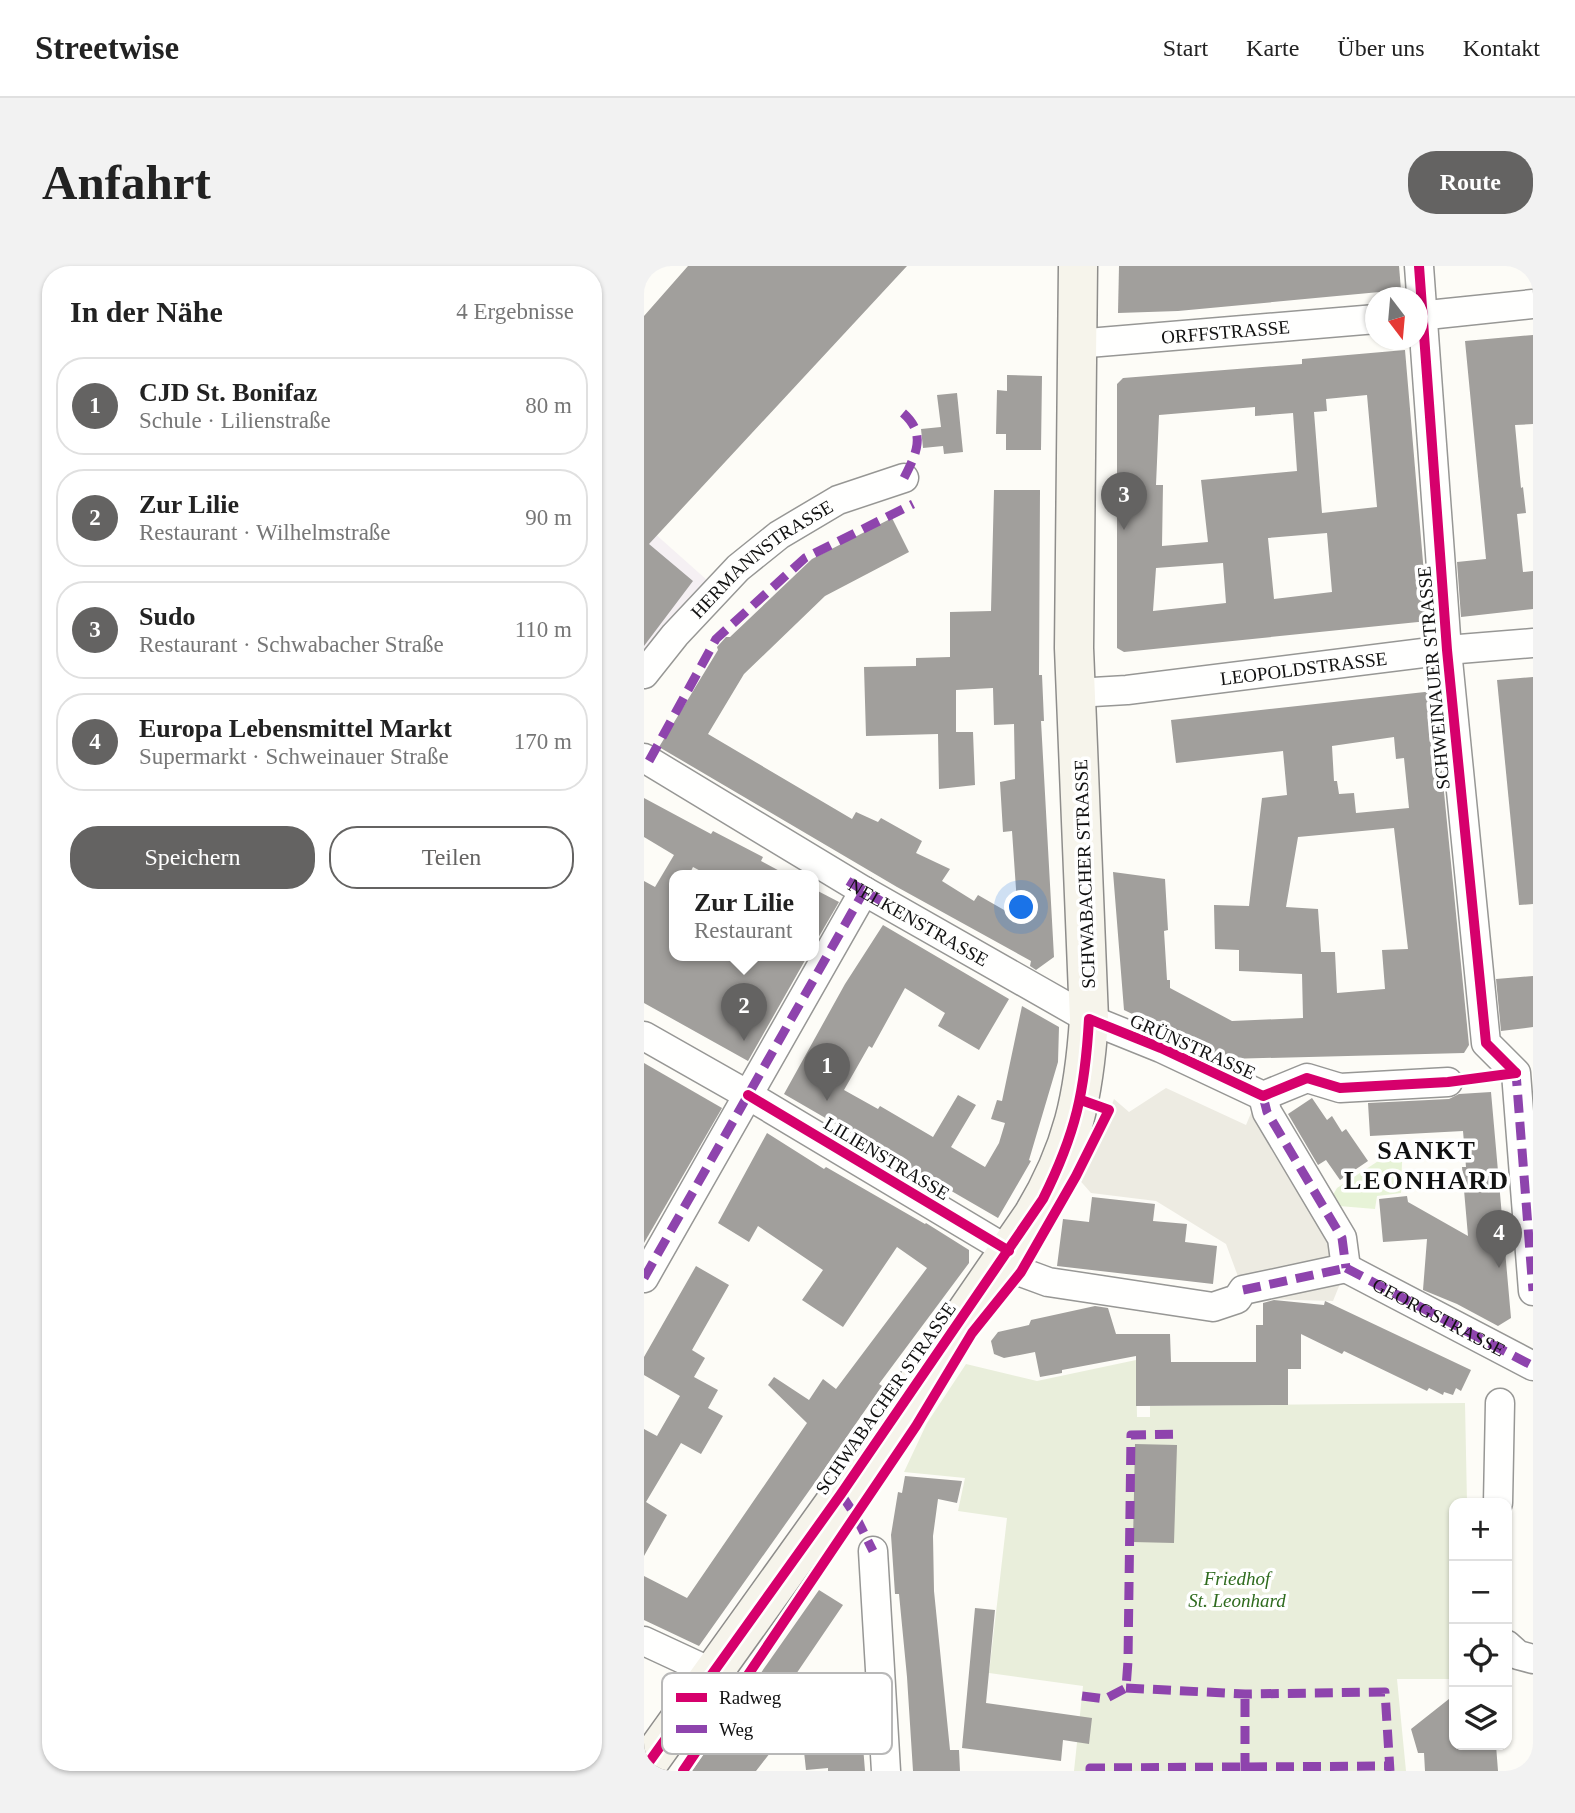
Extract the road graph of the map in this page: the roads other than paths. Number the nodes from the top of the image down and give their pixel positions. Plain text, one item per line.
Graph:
1 (1078, 266) edge
2 (1419, 266) edge
3 (1419, 287) edge
4 (1533, 304) edge
5 (1428, 314) edge
6 (1365, 320) edge
7 (1076, 344) junction
8 (1423, 350) edge
9 (904, 478) dead end
10 (1533, 643) edge
11 (1447, 650) junction
12 (644, 674) edge
13 (1076, 693) junction
14 (644, 758) edge
15 (864, 891) junction
16 (1089, 1019) junction
17 (644, 1036) edge
18 (1525, 1073) edge
19 (1448, 1082) dead end
20 (748, 1095) junction
21 (1263, 1096) junction
22 (1006, 1255) junction
23 (1346, 1269) junction
24 (644, 1278) edge
25 (1533, 1292) edge
26 (1533, 1366) edge
27 (1500, 1403) dead end
28 (1498, 1498) edge
29 (873, 1551) dead end
30 (644, 1640) edge
31 (1512, 1650) edge
32 (1533, 1659) edge
33 (713, 1673) joint
34 (880, 1673) edge
35 (662, 1744) edge
36 (644, 1769) edge

1 - 7 main road, SCHWABACHER STRASSE
2 - 3 street, SCHWEINAUER STRASSE
4 - 5 street
6 - 7 street, ORFFSTRASSE
7 - 13 main road, SCHWABACHER STRASSE
8 - 11 street, SCHWEINAUER STRASSE
9 - 12 street, HERMANNSTRASSE
10 - 11 street, LEOPOLDSTRASSE
11 - 13 street, LEOPOLDSTRASSE
11 - 18 street, SCHWEINAUER STRASSE
13 - 16 main road, SCHWABACHER STRASSE
14 - 15 street, NELKENSTRASSE
15 - 16 street, NELKENSTRASSE
15 - 20 street
16 - 21 street, GRÜNSTRASSE
16 - 22 main road, SCHWABACHER STRASSE
17 - 20 street, LILIENSTRASSE
18 - 25 street, SCHWEINAUER STRASSE
19 - 21 street, GRÜNSTRASSE
20 - 22 street, LILIENSTRASSE
20 - 24 street
21 - 23 street
22 - 23 street, LILIENSTRASSE
22 - 33 main road, SCHWABACHER STRASSE
23 - 26 street, GEORGSTRASSE
27 - 28 street
29 - 34 street
30 - 33 street
31 - 32 street
35 - 36 main road, SCHWABACHER STRASSE

